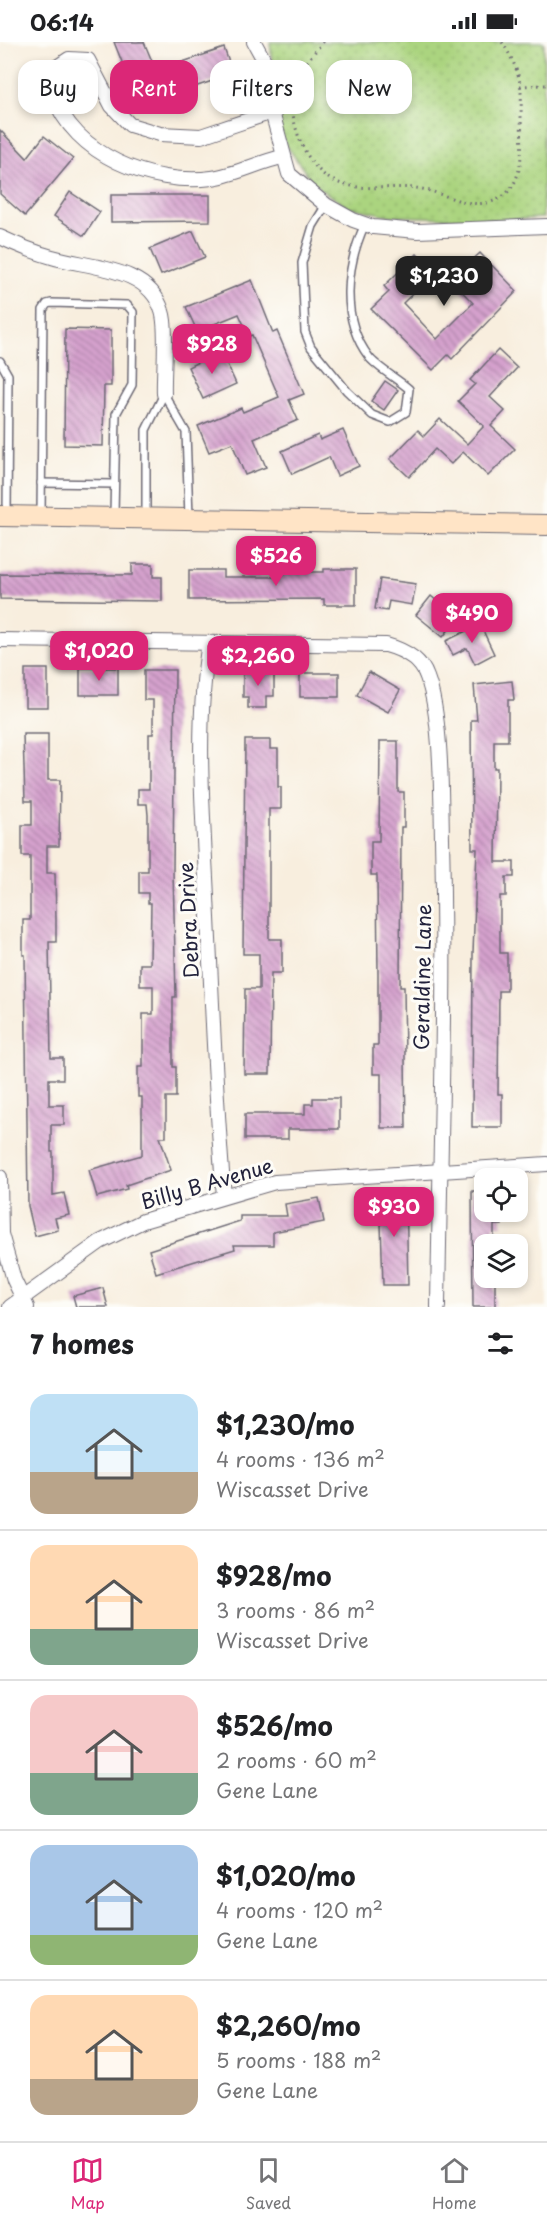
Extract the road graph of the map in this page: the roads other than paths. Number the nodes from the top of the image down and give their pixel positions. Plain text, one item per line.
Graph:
1 (254, 42) edge
2 (264, 60) edge
3 (266, 114) edge
4 (272, 114) edge
5 (282, 157) junction
6 (326, 205) junction
7 (365, 224) junction
8 (547, 226) edge
9 (0, 237) edge
10 (0, 361) edge
11 (164, 394) junction
12 (4, 466) edge
13 (41, 483) junction
14 (114, 484) junction
15 (3, 517) edge
16 (41, 517) junction
17 (113, 518) junction
18 (146, 519) junction
19 (189, 519) junction
20 (547, 525) edge
21 (0, 640) edge
22 (209, 642) junction
23 (547, 1164) edge
24 (440, 1169) junction
25 (0, 1177) edge
26 (224, 1197) junction
27 (25, 1302) edge
28 (10, 1307) edge
29 (438, 1307) edge

1 - 2 street
3 - 5 street
4 - 5 street
5 - 6 street
6 - 7 street
6 - 7 lane
7 - 8 street
9 - 11 street
10 - 12 lane
11 - 18 lane
11 - 19 lane
12 - 15 lane
13 - 14 lane
13 - 14 lane
13 - 16 lane
14 - 17 lane
15 - 16 main road
16 - 17 main road
17 - 18 main road
18 - 19 main road
19 - 20 main road
21 - 22 street
22 - 24 street, Geraldine Lane
22 - 26 street, Debra Drive
23 - 24 street, Billy B Avenue
24 - 26 street, Billy B Avenue
24 - 29 street, Geraldine Lane
25 - 27 street
26 - 27 street, Billy B Avenue
27 - 28 street, Billy B Avenue

